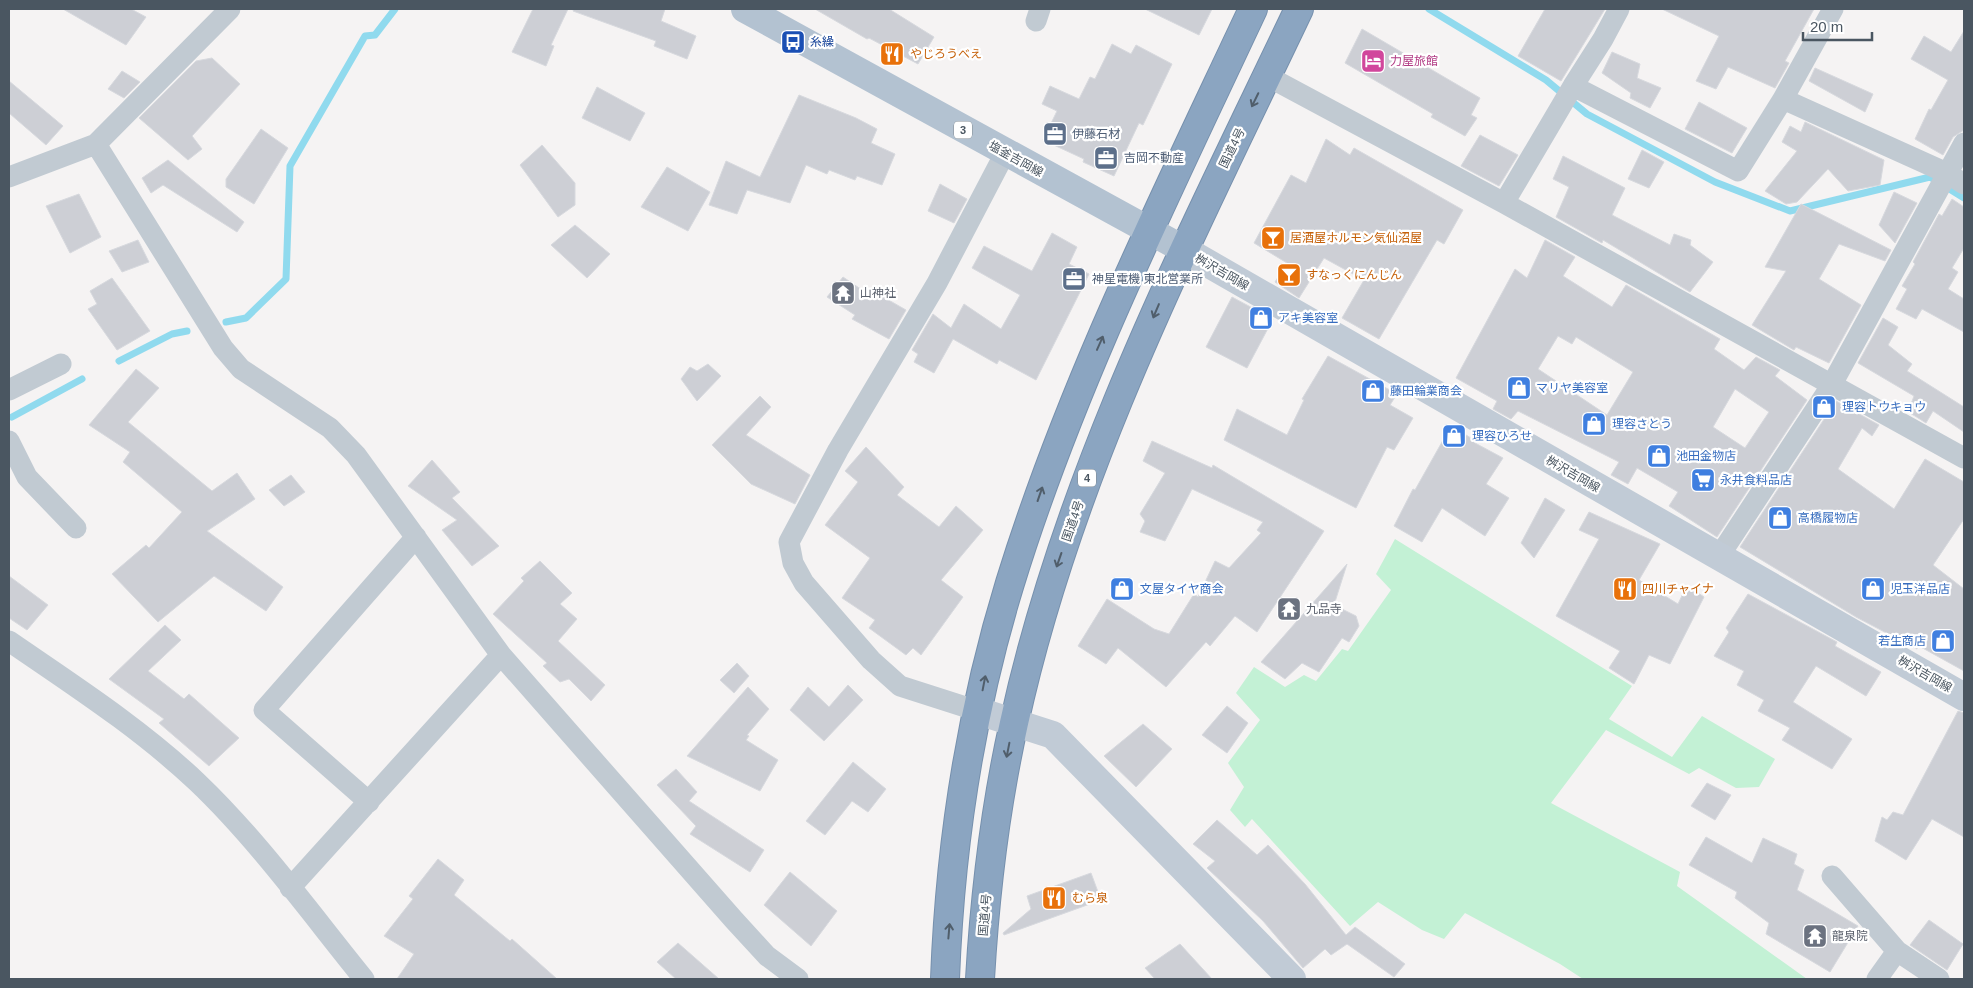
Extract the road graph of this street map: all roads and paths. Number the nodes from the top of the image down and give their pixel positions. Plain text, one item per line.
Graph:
1 (230, 9) edge
2 (745, 9) edge
3 (1253, 9) edge
4 (1299, 9) edge
5 (1619, 9) edge
6 (1833, 9) edge
7 (1267, 76) junction
8 (1572, 87) junction
9 (1783, 99) junction
10 (1964, 143) edge
11 (96, 144) junction
12 (1004, 153) junction
13 (9, 177) edge
14 (1953, 177) edge
15 (1504, 203) junction
16 (1150, 232) junction
17 (1183, 250) junction
18 (61, 364) dead end
19 (1831, 386) junction
20 (9, 390) edge
21 (9, 441) edge
22 (1964, 458) edge
23 (76, 528) dead end
24 (416, 537) junction
25 (1718, 558) junction
26 (9, 641) edge
27 (502, 655) junction
28 (1964, 697) edge
29 (978, 711) junction
30 (1014, 722) junction
31 (368, 802) junction
32 (1832, 876) dead end
33 (290, 888) junction
34 (1897, 951) junction
35 (364, 979) edge
36 (798, 979) edge
37 (945, 979) edge
38 (980, 979) edge
39 (1292, 979) edge
40 (1877, 979) edge
41 (1939, 979) edge

1 - 11 street
2 - 12 main road, 塩釜吉岡線 / 3
3 - 16 highway
4 - 7 highway, 国道4号 / 4
5 - 8 street
6 - 9 street
7 - 15 street
7 -> 17 highway, 国道4号 / 4
8 - 9 street
8 - 15 street
9 - 14 street
10 - 14 street
11 - 13 street
11 - 24 street
12 - 16 main road, 塩釜吉岡線 / 3
12 - 29 street
14 - 19 street
15 - 19 street
16 - 17 main road, 塩釜吉岡線 / 3
29 -> 16 highway
17 - 25 main road, 桝沢吉岡線
17 -> 30 highway, 国道4号 / 4
18 - 20 street
19 - 22 street
19 - 25 street
21 - 23 street
24 - 27 street
24 - 31 street
25 - 28 main road, 桝沢吉岡線
26 - 33 street
27 - 31 street
27 - 36 street
29 - 30 main road
37 -> 29 highway
30 -> 38 highway, 国道4号 / 4
30 - 39 main road
31 - 33 street
32 - 34 street
33 - 35 street
34 - 40 street
34 - 41 street

